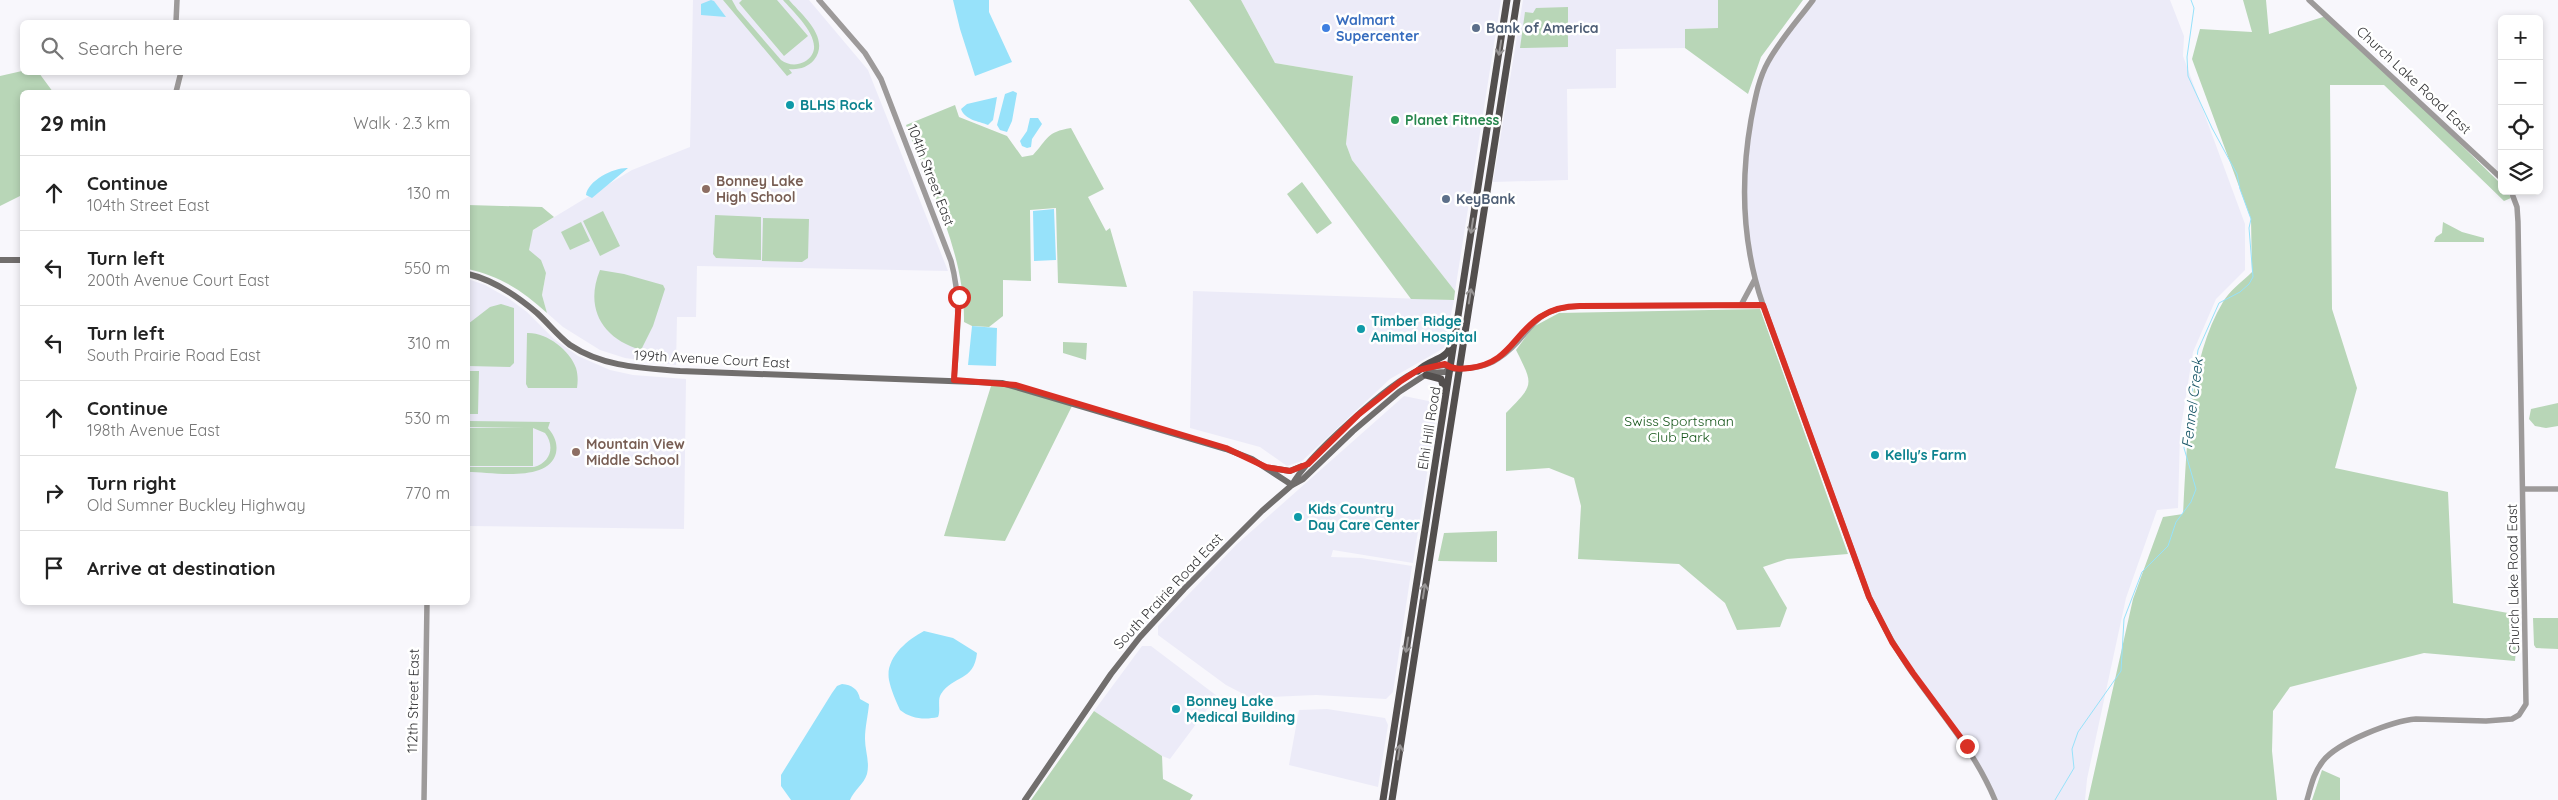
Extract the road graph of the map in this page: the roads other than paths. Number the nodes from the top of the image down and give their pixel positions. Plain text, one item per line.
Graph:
1 (177, 0) edge
2 (820, 0) edge
3 (1507, 0) edge
4 (1517, 0) edge
5 (1813, 0) edge
6 (2309, 0) edge
7 (176, 20) edge
8 (179, 75) edge
9 (176, 90) edge
10 (2498, 175) edge
11 (2513, 195) edge
12 (0, 260) edge
13 (20, 260) edge
14 (470, 275) edge
15 (1755, 279) junction
16 (1741, 305) junction
17 (1763, 305) junction
18 (1456, 325) junction
19 (1455, 369) junction
20 (1418, 370) junction
21 (1426, 375) junction
22 (954, 380) junction
23 (1443, 416) junction
24 (1308, 464) junction
25 (1266, 467) junction
26 (1292, 485) junction
27 (2524, 489) junction
28 (2558, 489) edge
29 (427, 605) edge
30 (424, 800) edge
31 (1025, 800) edge
32 (1383, 800) edge
33 (1392, 800) edge
34 (1995, 800) edge
35 (2307, 800) edge

1 - 7 street
2 - 22 street, 104th Street East
3 -> 18 main road, Elhi Hill Road
19 -> 4 main road, Elhi Hill Road
5 - 15 street
6 - 10 street, Church Lake Road East
8 - 9 street
11 - 27 street, Church Lake Road East
12 - 13 main road
14 - 22 main road, 199th Avenue Court East
15 - 16 street
15 - 17 street
16 - 17 street
16 - 19 street
17 - 34 street
18 - 19 main road, Elhi Hill Road
18 - 20 main road
19 - 20 main road, South Prairie Road East
19 - 21 main road, South Prairie Road East
19 - 23 main road, Elhi Hill Road
33 -> 19 main road, Elhi Hill Road
20 - 24 main road, South Prairie Road East
21 - 23 main road
21 - 26 main road, South Prairie Road East
22 - 25 main road, 199th Avenue Court East
23 -> 32 main road, Elhi Hill Road
24 - 25 main road
24 - 26 main road, South Prairie Road East
25 - 26 main road
26 - 31 main road, South Prairie Road East
27 - 28 street
27 - 35 street, Church Lake Road East
29 - 30 street, 112th Street East

